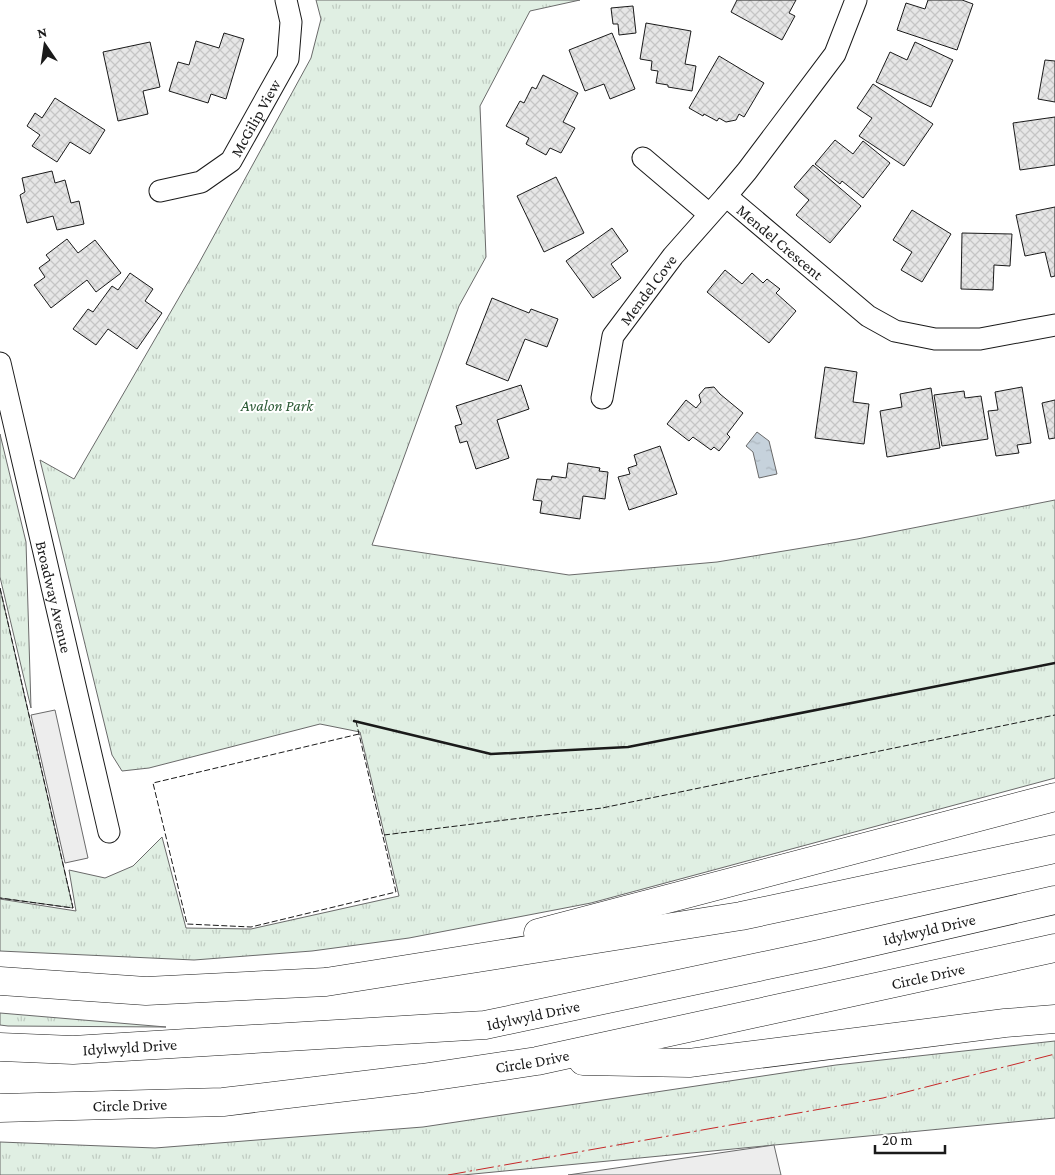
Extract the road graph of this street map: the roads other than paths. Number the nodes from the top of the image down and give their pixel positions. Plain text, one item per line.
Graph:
1 (286, 0) edge
2 (856, 0) edge
3 (643, 158) dead end
4 (160, 191) dead end
5 (726, 196) junction
6 (708, 214) junction
7 (1055, 325) edge
8 (0, 363) edge
9 (602, 398) dead end
10 (1055, 797) edge
11 (109, 832) dead end
12 (1055, 850) edge
13 (1055, 900) edge
14 (1055, 948) edge
15 (424, 966) junction
16 (0, 981) edge
17 (1055, 1019) edge
18 (0, 1047) edge
19 (537, 1060) junction
20 (0, 1108) edge

1 - 4 street, McGilip View
2 - 5 street, Mendel Crescent
3 - 6 street
5 - 6 street, Mendel Cove
5 - 7 street, Mendel Crescent
6 - 9 street, Mendel Cove
8 - 11 street, Broadway Avenue
10 - 15 highway
12 - 15 highway
13 - 18 highway, Idylwyld Drive
14 - 19 highway, Circle Drive
15 - 16 highway
17 - 19 highway
19 - 20 highway, Circle Drive

